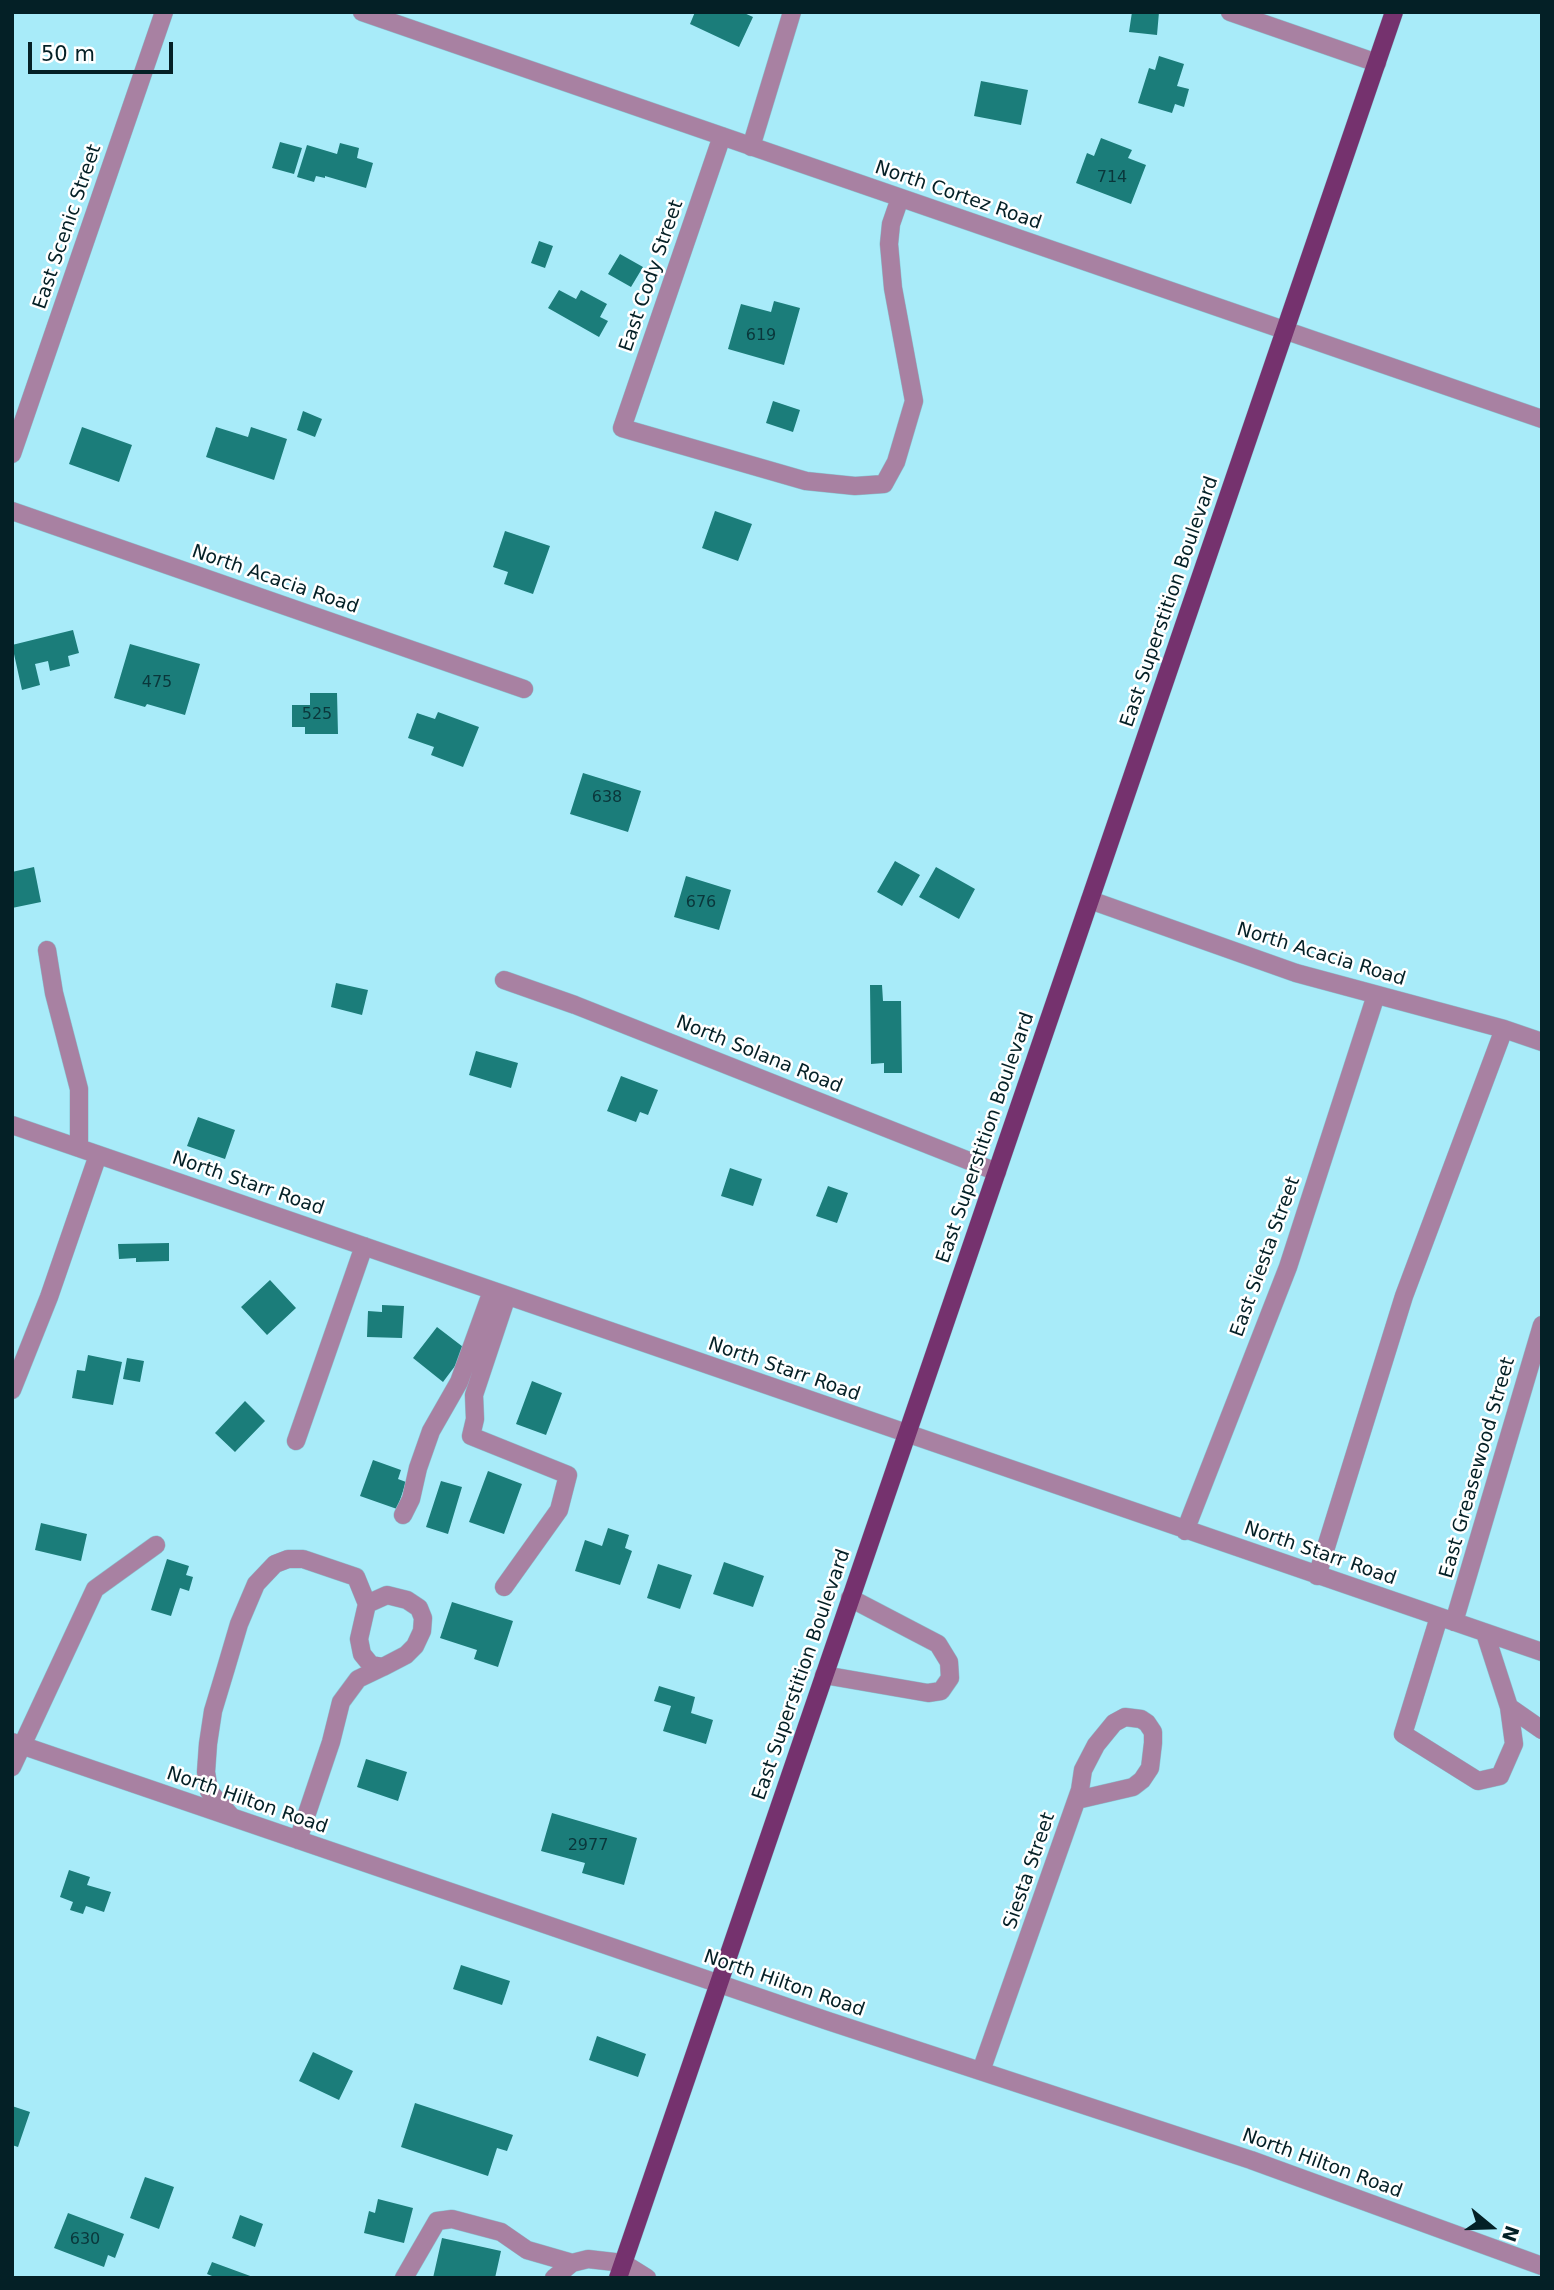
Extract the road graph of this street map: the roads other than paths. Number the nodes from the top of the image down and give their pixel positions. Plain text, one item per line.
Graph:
1 (164, 12) edge
2 (362, 12) edge
3 (792, 12) edge
4 (1230, 12) edge
5 (1394, 12) edge
6 (1377, 63) junction
7 (722, 136) junction
8 (751, 147) junction
9 (900, 198) junction
10 (1285, 331) junction
11 (1542, 419) edge
12 (12, 454) edge
13 (12, 511) edge
14 (524, 689) dead end
15 (1090, 900) junction
16 (47, 950) dead end
17 (504, 981) dead end
18 (1376, 995) junction
19 (1504, 1029) junction
20 (1542, 1042) edge
21 (12, 1125) edge
22 (79, 1148) junction
23 (98, 1155) junction
24 (997, 1172) junction
25 (364, 1246) junction
26 (499, 1293) junction
27 (1542, 1325) edge
28 (12, 1390) edge
29 (907, 1434) junction
30 (296, 1441) dead end
31 (403, 1515) dead end
32 (1185, 1531) junction
33 (156, 1545) dead end
34 (1317, 1576) junction
35 (504, 1587) dead end
36 (850, 1598) junction
37 (368, 1604) junction
38 (1446, 1620) junction
39 (1485, 1633) junction
40 (1542, 1652) edge
41 (383, 1667) junction
42 (824, 1675) junction
43 (1508, 1707) junction
44 (1542, 1730) edge
45 (18, 1744) edge
46 (12, 1767) edge
47 (1077, 1800) junction
48 (233, 1818) junction
49 (298, 1840) junction
50 (719, 1984) junction
51 (981, 2071) junction
52 (572, 2263) junction
53 (1542, 2266) edge
54 (620, 2270) edge
55 (404, 2278) edge
56 (554, 2278) edge
57 (647, 2278) edge

1 - 12 street, East Scenic Street
2 - 7 street, North Cortez Road
3 - 8 street
4 - 6 street
5 - 6 main road, East Superstition Boulevard
6 - 10 main road, East Superstition Boulevard
7 - 8 street, North Cortez Road
7 - 9 street, East Cody Street
8 - 9 street, North Cortez Road
9 - 10 street, North Cortez Road
10 - 11 street, North Cortez Road
10 - 15 main road, East Superstition Boulevard
13 - 14 street, North Acacia Road
15 - 18 street, North Acacia Road
15 - 24 main road, East Superstition Boulevard
16 - 22 street
17 - 24 street, North Solana Road
18 - 19 street, North Acacia Road
18 - 32 street, East Siesta Street
19 - 20 street, North Acacia Road
19 - 34 street
21 - 22 street, North Starr Road
22 - 23 street, North Starr Road
23 - 25 street, North Starr Road
23 - 28 street
24 - 29 main road, East Superstition Boulevard
25 - 26 street, North Starr Road
25 - 30 street
26 - 29 street, North Starr Road
26 - 31 street
26 - 35 street
27 - 38 street, East Greasewood Street
29 - 32 street, North Starr Road
29 - 36 main road, East Superstition Boulevard
32 - 34 street, North Starr Road
33 - 45 street
34 - 38 street, North Starr Road
36 - 42 main road, East Superstition Boulevard
36 - 42 street
37 - 41 street
37 - 41 street
37 - 48 street
38 - 39 street, North Starr Road
38 - 43 street, East Greasewood Street
39 - 40 street, North Starr Road
39 - 43 street
41 - 49 street
42 - 50 main road, East Superstition Boulevard
43 - 44 street
45 - 46 street
45 - 48 street, North Hilton Road
47 - 47 street, Siesta Street
47 - 51 street, Siesta Street
48 - 49 street, North Hilton Road
49 - 50 street, North Hilton Road
50 - 51 street, North Hilton Road
50 - 54 main road, East Superstition Boulevard
51 - 53 street, North Hilton Road
52 - 54 street
52 - 55 street
52 - 56 street
54 - 57 street

